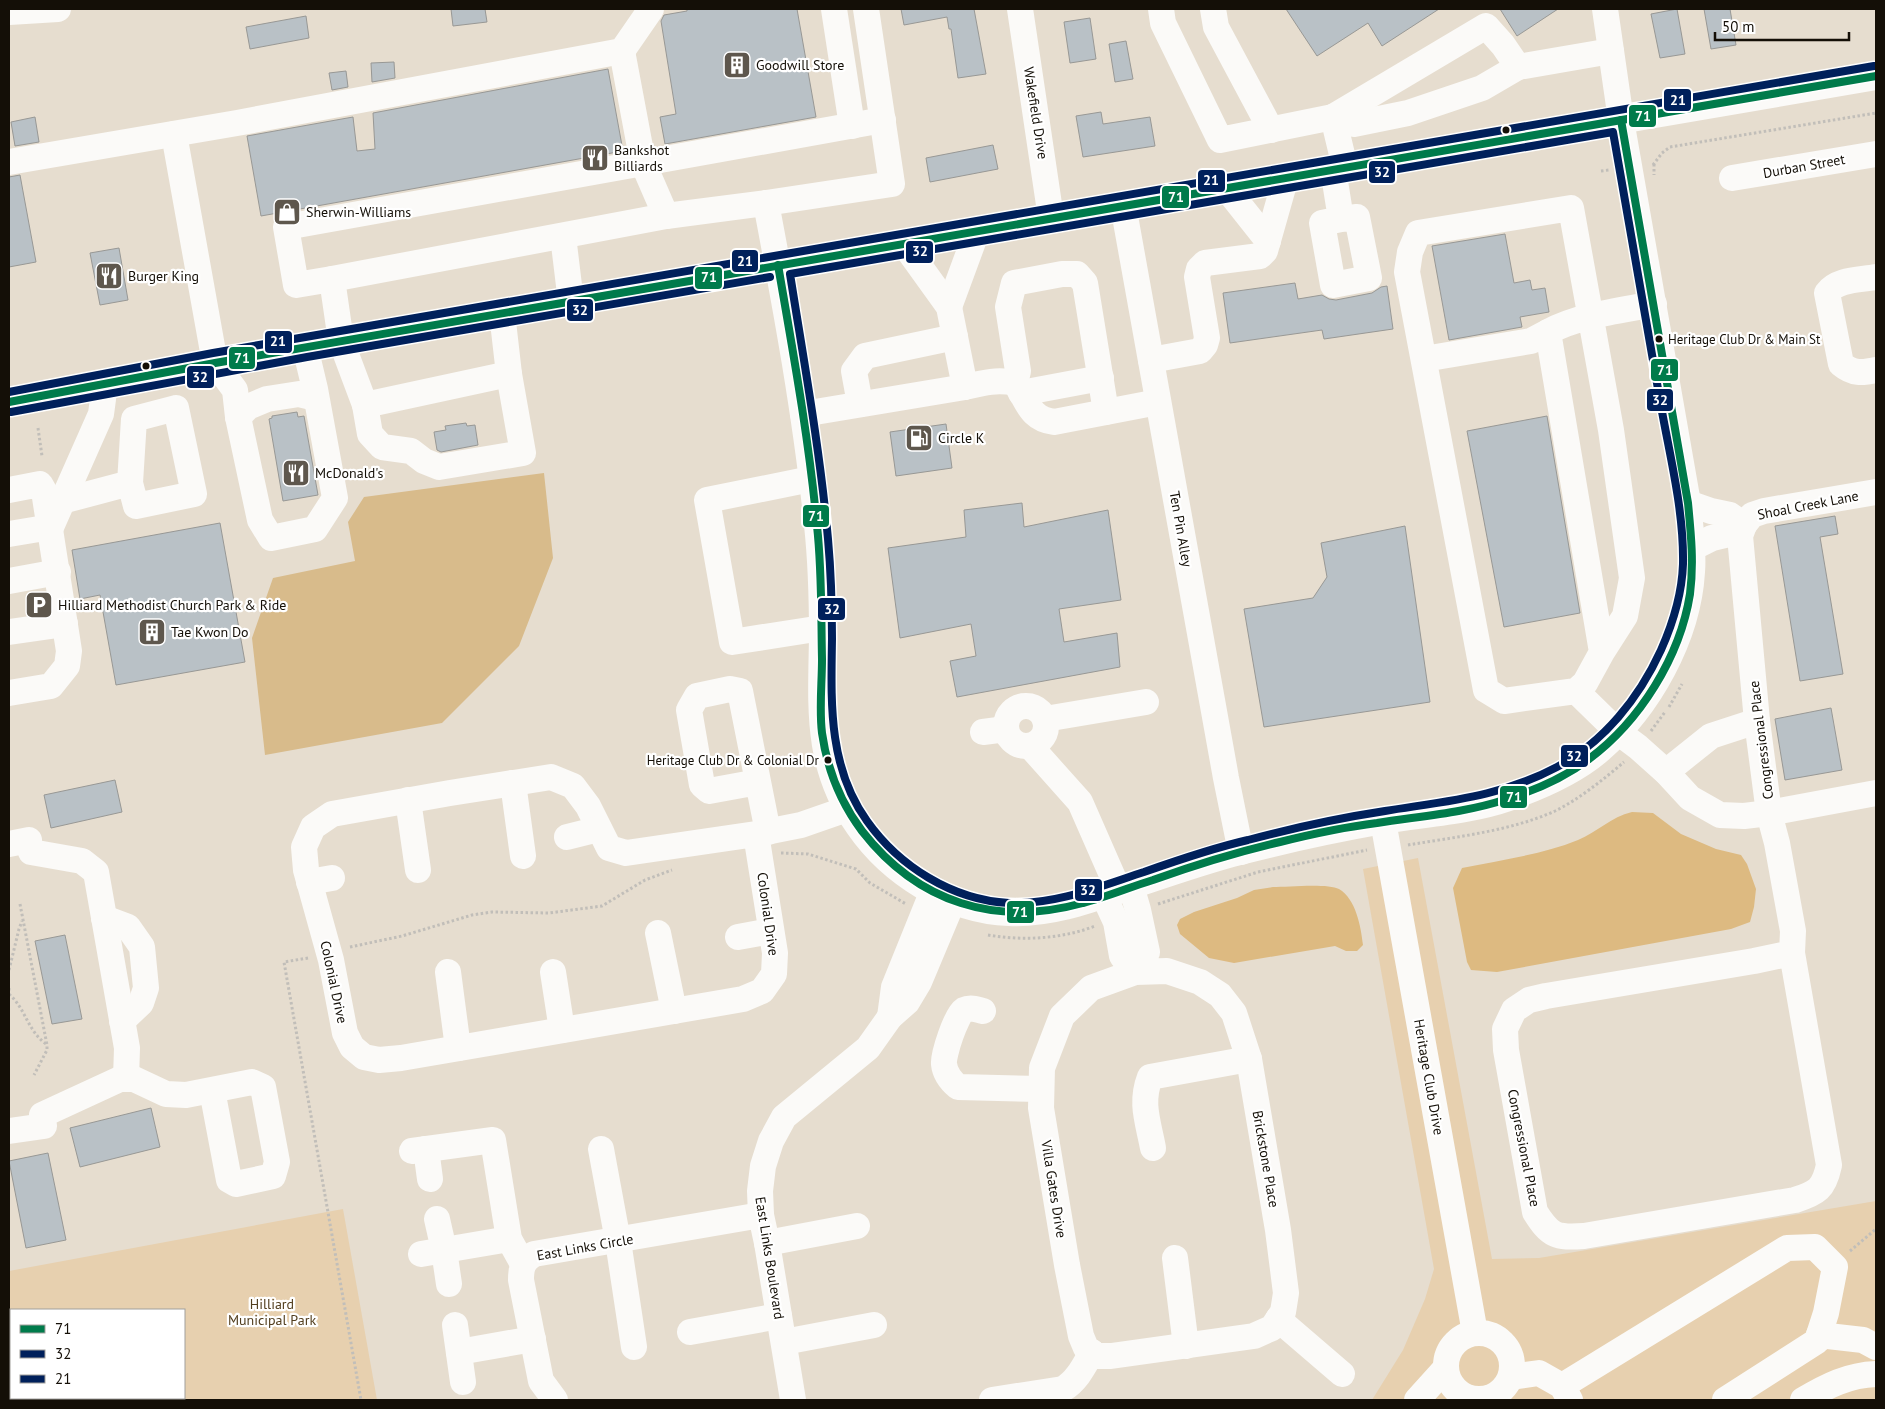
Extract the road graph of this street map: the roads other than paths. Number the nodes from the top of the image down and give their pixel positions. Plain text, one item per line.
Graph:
1 (58, 9) edge
2 (651, 9) edge
3 (834, 9) edge
4 (866, 9) edge
5 (1020, 9) edge
6 (1161, 9) edge
7 (1213, 9) edge
8 (1604, 9) edge
9 (9, 12) edge
10 (622, 51) junction
11 (1611, 51) junction
12 (1518, 67) junction
13 (1876, 76) edge
14 (1333, 117) junction
15 (883, 120) junction
16 (1621, 120) junction
17 (852, 126) junction
18 (1271, 130) junction
19 (174, 134) junction
20 (1876, 154) edge
21 (9, 162) edge
22 (643, 163) junction
23 (1339, 168) junction
24 (1286, 177) junction
25 (1732, 178) dead end
26 (1226, 188) junction
27 (766, 203) junction
28 (1124, 205) junction
29 (666, 216) junction
30 (1052, 218) junction
31 (1340, 219) dead end
32 (977, 231) junction
33 (563, 236) junction
34 (1268, 241) junction
35 (903, 243) junction
36 (778, 265) junction
37 (1876, 277) edge
38 (332, 279) junction
39 (571, 302) junction
40 (1654, 304) junction
41 (949, 307) junction
42 (502, 313) junction
43 (1591, 317) junction
44 (1548, 332) junction
45 (955, 337) junction
46 (341, 341) junction
47 (305, 348) junction
48 (1424, 359) junction
49 (1151, 360) junction
50 (215, 363) junction
51 (1876, 370) edge
52 (509, 374) junction
53 (1101, 378) junction
54 (105, 384) junction
55 (965, 386) junction
56 (1018, 388) junction
57 (316, 398) junction
58 (9, 402) edge
59 (860, 404) junction
60 (365, 405) junction
61 (1160, 411) junction
62 (1106, 412) junction
63 (803, 414) junction
64 (238, 417) junction
65 (811, 480) junction
66 (130, 483) dead end
67 (9, 490) edge
68 (1876, 492) edge
69 (62, 501) junction
70 (1688, 503) junction
71 (1744, 525) junction
72 (51, 527) junction
73 (9, 534) edge
74 (1692, 548) junction
75 (58, 572) junction
76 (9, 581) edge
77 (65, 624) junction
78 (822, 628) junction
79 (9, 632) edge
80 (1602, 652) junction
81 (1576, 691) junction
82 (9, 693) edge
83 (1146, 702) dead end
84 (1045, 719) junction
85 (1757, 721) junction
86 (1628, 739) junction
87 (1030, 746) junction
88 (1666, 772) junction
89 (758, 782) dead end
90 (513, 783) junction
91 (1876, 793) edge
92 (408, 800) junction
93 (847, 809) junction
94 (1769, 813) junction
95 (1383, 821) junction
96 (599, 828) junction
97 (567, 837) dead end
98 (761, 840) junction
99 (23, 845) edge
100 (1241, 852) junction
101 (523, 856) dead end
102 (418, 870) dead end
103 (1121, 901) junction
104 (936, 902) junction
105 (771, 931) junction
106 (658, 933) dead end
107 (738, 937) dead end
108 (1792, 953) junction
109 (448, 972) dead end
110 (553, 972) dead end
111 (1135, 972) junction
112 (674, 1011) junction
113 (983, 1011) dead end
114 (562, 1030) junction
115 (458, 1048) junction
116 (1249, 1058) junction
117 (126, 1079) junction
118 (1042, 1089) junction
119 (212, 1090) dead end
120 (9, 1131) edge
121 (1153, 1148) dead end
122 (601, 1149) dead end
123 (430, 1179) dead end
124 (761, 1215) junction
125 (437, 1219) dead end
126 (857, 1226) dead end
127 (509, 1239) junction
128 (618, 1240) junction
129 (768, 1243) junction
130 (432, 1252) junction
131 (1175, 1258) dead end
132 (523, 1264) junction
133 (449, 1284) dead end
134 (779, 1316) junction
135 (1278, 1319) junction
136 (455, 1325) dead end
137 (874, 1326) dead end
138 (690, 1332) dead end
139 (1475, 1333) junction
140 (1819, 1336) junction
141 (533, 1339) junction
142 (784, 1342) junction
143 (1186, 1346) junction
144 (634, 1347) dead end
145 (1876, 1347) edge
146 (459, 1352) junction
147 (1092, 1352) junction
148 (1446, 1369) junction
149 (1342, 1374) dead end
150 (1876, 1374) edge
151 (1511, 1377) junction
152 (462, 1382) dead end
153 (1074, 1391) edge
154 (1566, 1393) edge
155 (555, 1400) edge
156 (793, 1400) edge
157 (992, 1400) edge
158 (1417, 1400) edge
159 (1725, 1400) edge
160 (1803, 1400) edge

1 - 9 street
2 - 10 street
3 - 17 street
4 - 15 street
5 - 30 street, Wakefield Drive
6 - 18 street
7 - 18 street
8 - 11 street
10 - 19 street
10 - 22 street
11 - 12 street
11 - 16 street
12 - 14 street
12 - 14 street
13 - 16 main road
14 - 18 street
14 - 23 street
15 - 17 street
15 - 27 street
16 - 23 main road
16 - 40 street
17 - 22 street
19 - 21 street
19 - 50 street
20 - 25 street, Durban Street
22 - 29 street
22 - 38 street
23 - 24 main road
23 - 31 street
24 - 26 main road
24 - 34 street
26 - 28 main road
26 - 34 street
27 - 29 street
27 - 36 street
28 - 30 main road
28 - 49 street, Ten Pin Alley
29 - 33 street
30 - 32 main road
32 - 35 main road
32 - 41 street
33 - 38 street
33 - 39 street
34 - 49 street
35 - 36 main road
35 - 41 street
36 - 39 main road
36 - 63 street
37 - 51 street
38 - 46 street
39 - 42 main road
40 - 43 street
40 - 70 street
41 - 45 street
42 - 46 main road
42 - 52 street
43 - 44 street
43 - 48 street
43 - 80 street
44 - 48 street
44 - 80 street
45 - 55 street
45 - 59 street
46 - 47 main road
46 - 60 street
47 - 50 main road
47 - 57 street
48 - 81 street
49 - 61 street, Ten Pin Alley
50 - 54 main road
50 - 64 street
52 - 60 street
52 - 60 street
53 - 56 street
53 - 56 street
53 - 62 street
54 - 58 main road
54 - 69 street
55 - 56 street
55 - 59 street
56 - 62 street
57 - 64 street
57 - 64 street
59 - 63 street
61 - 62 street
61 - 100 street, Ten Pin Alley
63 - 65 street
65 - 78 street
65 - 78 street
66 - 69 street
67 - 72 street
68 - 71 street, Shoal Creek Lane
69 - 72 street
70 - 71 street, Shoal Creek Lane
70 - 74 street
71 - 74 street, Shoal Creek Lane
71 - 85 street, Congressional Place
72 - 73 street
72 - 75 street
74 - 86 street
75 - 76 street
75 - 77 street
77 - 79 street
77 - 82 street
78 - 93 street
80 - 81 street
81 - 86 street
83 - 84 street
84 - 87 street
84 - 87 street
85 - 88 street
85 - 94 street, Congressional Place
86 - 88 street
86 - 95 street
87 - 103 street
88 - 94 street
89 - 98 street
90 - 92 street, Colonial Drive
90 - 96 street, Colonial Drive
90 - 101 street
91 - 94 street
92 - 102 street
92 - 115 street, Colonial Drive
93 - 98 street, Colonial Drive
93 - 104 street
94 - 108 street, Congressional Place
95 - 100 street
95 - 139 street, Heritage Club Drive
96 - 97 street
96 - 98 street, Colonial Drive
98 - 105 street, Colonial Drive
99 - 117 street
100 - 103 street
103 - 104 street
103 - 111 street
104 - 124 street, East Links Boulevard
105 - 107 street
105 - 112 street, Colonial Drive
106 - 112 street
108 - 108 street, Congressional Place
109 - 115 street
110 - 114 street
111 - 116 street, Brickstone Place
111 - 118 street, Villa Gates Drive
112 - 114 street, Colonial Drive
113 - 118 street
114 - 115 street, Colonial Drive
116 - 121 street
116 - 135 street, Brickstone Place
117 - 119 street
117 - 120 street
118 - 147 street, Villa Gates Drive
122 - 128 street
123 - 127 street
124 - 128 street, East Links Circle
124 - 129 street, East Links Boulevard
125 - 130 street
126 - 129 street
127 - 130 street
127 - 132 street
128 - 132 street, East Links Circle
128 - 144 street
129 - 134 street, East Links Boulevard
130 - 133 street
131 - 143 street
132 - 141 street, East Links Circle
134 - 138 street
134 - 142 street, East Links Boulevard
135 - 143 street
135 - 149 street
136 - 146 street
137 - 142 street
139 - 148 street
139 - 151 street
140 - 145 street
140 - 154 street
140 - 159 street
141 - 146 street
141 - 155 street, East Links Circle
142 - 156 street, East Links Boulevard
143 - 147 street
146 - 152 street
147 - 153 street
148 - 151 street
148 - 158 street
150 - 160 street
151 - 154 street
153 - 157 street

